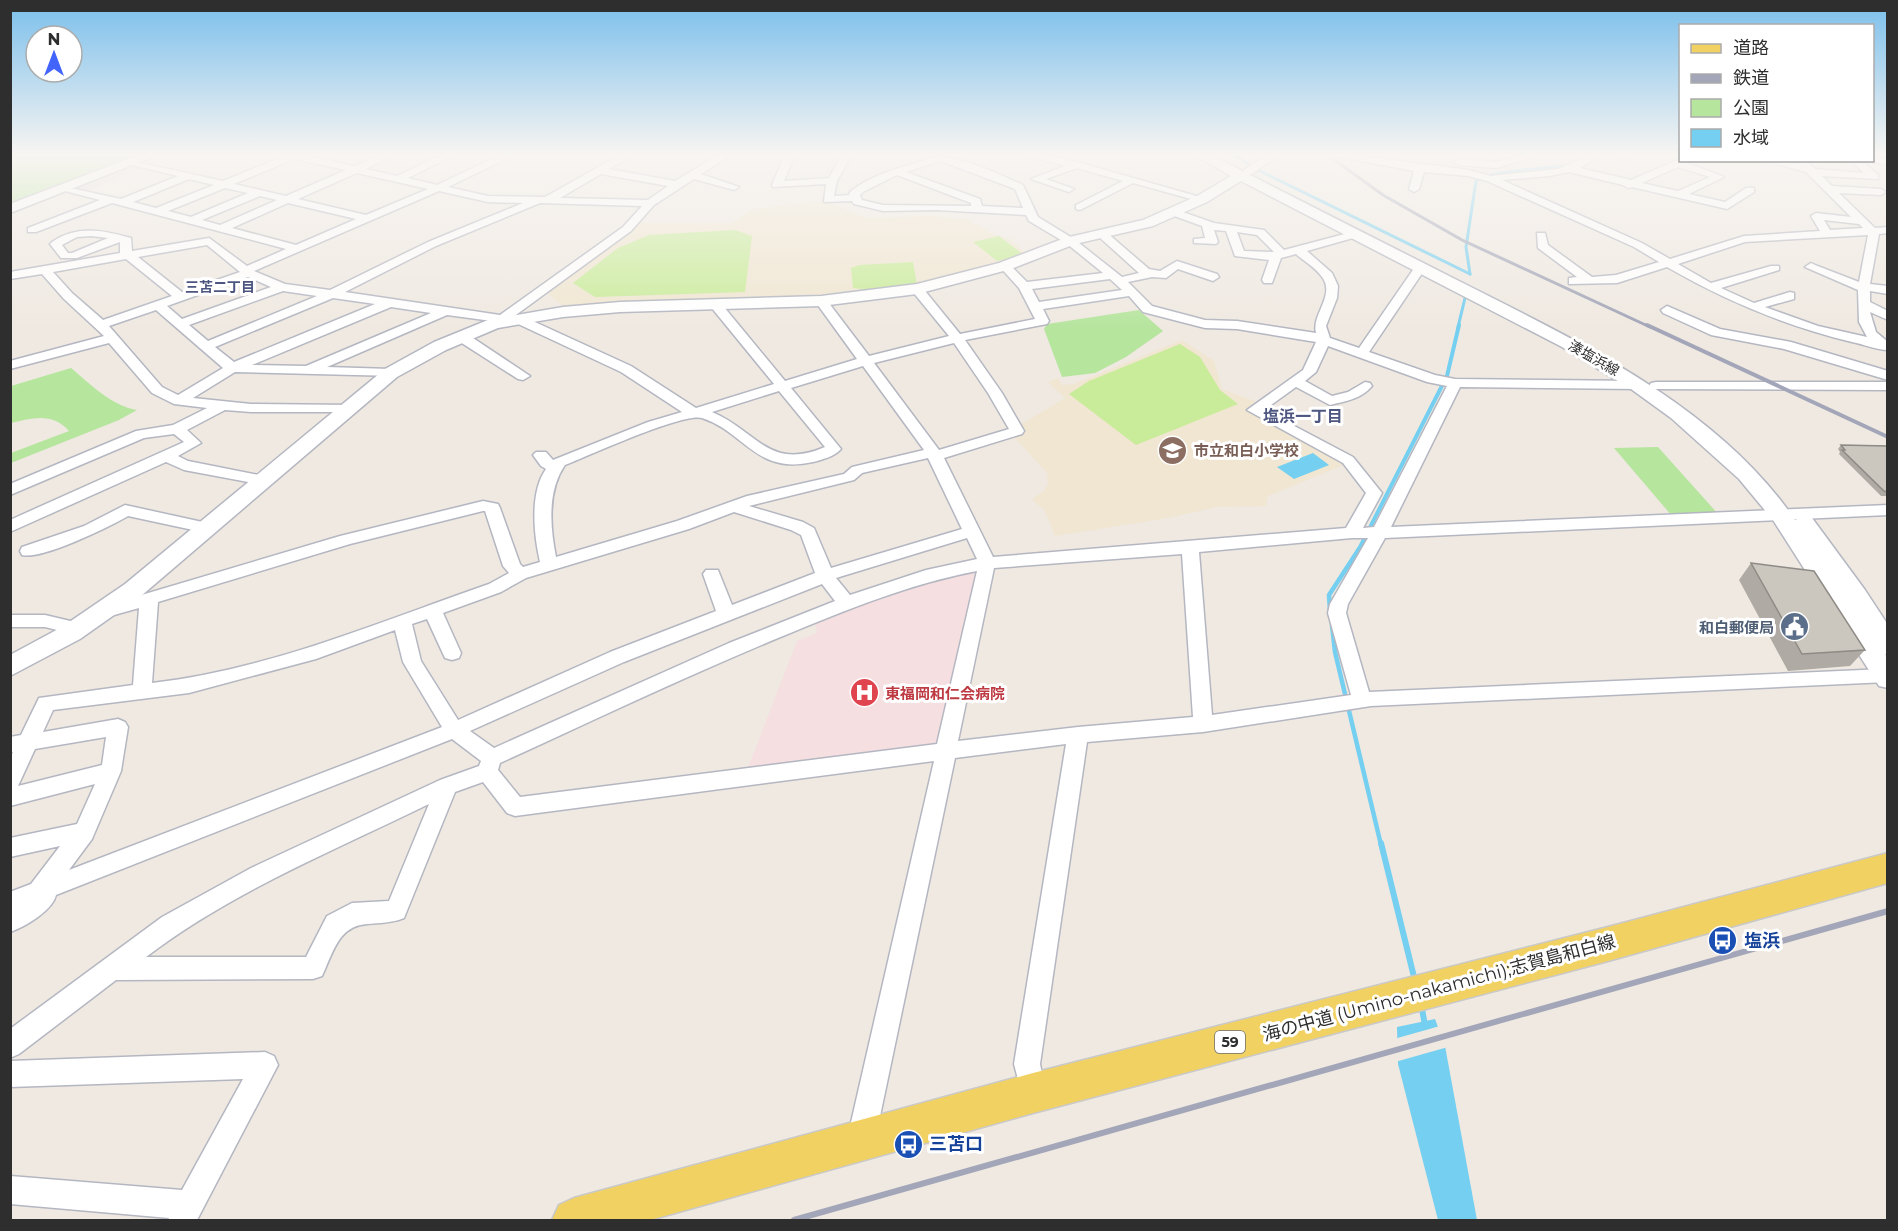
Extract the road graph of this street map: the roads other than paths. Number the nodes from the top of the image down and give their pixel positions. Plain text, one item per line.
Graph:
1 (80, 213) edge
2 (162, 213) edge
3 (209, 213) edge
4 (256, 213) edge
5 (345, 213) edge
6 (376, 213) edge
7 (509, 213) edge
8 (641, 213) edge
9 (1031, 213) edge
10 (1169, 213) edge
11 (1177, 213) edge
12 (1318, 213) edge
13 (1325, 213) edge
14 (1568, 213) edge
15 (1854, 213) edge
16 (364, 218) junction
17 (191, 221) junction
18 (1862, 221) junction
19 (1207, 224) junction
20 (1230, 228) junction
21 (220, 229) junction
22 (32, 230) dead end
23 (1887, 230) edge
24 (1874, 233) junction
25 (1102, 234) junction
26 (1356, 234) junction
27 (1827, 234) junction
28 (1541, 235) dead end
29 (119, 238) dead end
30 (1070, 241) junction
31 (1198, 241) dead end
32 (296, 248) junction
33 (1298, 249) junction
34 (1279, 255) junction
35 (130, 256) junction
36 (1670, 264) junction
37 (1005, 266) junction
38 (1420, 266) junction
39 (1811, 267) dead end
40 (1775, 268) dead end
41 (46, 271) junction
42 (247, 272) junction
43 (1146, 273) junction
44 (10, 276) edge
45 (1213, 276) dead end
46 (1116, 278) junction
47 (1268, 280) dead end
48 (1589, 280) junction
49 (1573, 281) dead end
50 (1024, 286) junction
51 (1710, 287) junction
52 (1863, 287) junction
53 (282, 288) junction
54 (917, 289) junction
55 (1887, 290) edge
56 (1131, 292) junction
57 (332, 294) junction
58 (1790, 296) dead end
59 (181, 297) junction
60 (821, 301) junction
61 (390, 303) junction
62 (715, 304) junction
63 (158, 305) junction
64 (1865, 305) junction
65 (1035, 306) junction
66 (1753, 307) junction
67 (1667, 310) dead end
68 (445, 311) junction
69 (1887, 316) edge
70 (520, 320) junction
71 (497, 322) junction
72 (181, 324) junction
73 (101, 325) junction
74 (462, 337) junction
75 (112, 338) junction
76 (958, 338) junction
77 (1324, 340) junction
78 (207, 346) junction
79 (1886, 348) edge
80 (1362, 353) junction
81 (866, 361) junction
82 (12, 365) edge
83 (232, 368) junction
84 (305, 372) junction
85 (391, 373) junction
86 (523, 376) dead end
87 (1887, 376) edge
88 (1295, 381) junction
89 (1455, 383) junction
90 (1647, 385) junction
91 (781, 386) junction
92 (1365, 386) dead end
93 (1887, 386) edge
94 (179, 401) junction
95 (223, 405) junction
96 (348, 408) junction
97 (694, 413) junction
98 (177, 429) junction
99 (934, 454) junction
100 (541, 455) dead end
101 (166, 456) junction
102 (845, 460) junction
103 (555, 468) junction
104 (264, 480) junction
105 (10, 490) edge
106 (732, 506) junction
107 (1887, 510) edge
108 (1789, 515) junction
109 (10, 527) edge
110 (207, 528) junction
111 (972, 531) junction
112 (1353, 533) junction
113 (1378, 533) junction
114 (1190, 548) junction
115 (28, 551) dead end
116 (987, 562) junction
117 (549, 565) junction
118 (520, 574) junction
119 (712, 574) dead end
120 (825, 576) junction
121 (149, 598) junction
122 (846, 603) junction
123 (433, 610) junction
124 (102, 613) junction
125 (726, 614) junction
126 (10, 621) edge
127 (402, 621) junction
128 (77, 629) junction
129 (1887, 646) edge
130 (452, 653) dead end
131 (10, 667) edge
132 (1886, 678) edge
133 (142, 690) junction
134 (1362, 700) junction
135 (1203, 724) junction
136 (454, 730) junction
137 (1078, 735) junction
138 (20, 743) edge
139 (945, 751) junction
140 (489, 765) junction
141 (111, 771) junction
142 (10, 782) edge
143 (447, 786) junction
144 (10, 797) edge
145 (84, 832) junction
146 (10, 848) edge
147 (1887, 868) edge
148 (62, 884) junction
149 (38, 894) junction
150 (10, 903) edge
151 (10, 922) edge
152 (112, 969) junction
153 (10, 1045) edge
154 (10, 1074) edge
155 (1033, 1093) junction
156 (861, 1140) junction
157 (10, 1190) edge
158 (185, 1213) edge
159 (574, 1221) edge

1 - 22 street
2 - 17 street
3 - 17 street
4 - 21 street
5 - 16 street
6 - 16 street
7 - 57 street
8 - 71 street
9 - 30 street
10 - 25 main road
11 - 19 street
12 - 26 main road, 湊塩浜線
13 - 90 main road, 湊塩浜線
14 - 36 street
15 - 18 street
16 - 32 street
17 - 21 street
18 - 24 street
18 - 27 street
19 - 20 street
19 - 31 street
20 - 34 street
20 - 34 street
21 - 32 street
23 - 24 street
24 - 27 street
24 - 52 street
25 - 30 main road
25 - 43 street
26 - 33 street
26 - 38 main road, 湊塩浜線
27 - 36 street
28 - 48 street
29 - 35 street
30 - 37 main road
30 - 46 street
32 - 42 street
33 - 34 street
33 - 77 street
34 - 47 street
35 - 41 street
35 - 42 street
35 - 59 street
36 - 48 street
36 - 51 street
37 - 50 street
37 - 54 main road
38 - 80 street
38 - 90 main road, 湊塩浜線
39 - 52 street
40 - 51 street
41 - 44 street
41 - 73 street
42 - 53 street
42 - 59 street
43 - 45 street
43 - 46 street
46 - 50 street
46 - 56 street
48 - 49 street
50 - 65 street
51 - 66 street
52 - 55 street
52 - 64 street
53 - 57 street
53 - 72 street
54 - 60 main road
54 - 76 street
56 - 65 street
56 - 77 street
57 - 61 street
57 - 78 street
58 - 66 street
59 - 63 street
60 - 62 main road
60 - 81 street
61 - 68 street
61 - 83 street
62 - 70 main road
62 - 91 street
63 - 72 street
63 - 73 street
64 - 69 street
64 - 79 street
65 - 76 street
66 - 79 street
67 - 87 street
68 - 71 street
68 - 84 street
70 - 71 main road
70 - 97 street
71 - 74 main road
72 - 78 street
73 - 75 street
74 - 85 main road
74 - 86 street
75 - 82 street
75 - 94 street
76 - 81 street
76 - 99 street
77 - 80 street
77 - 88 street
78 - 83 street
80 - 89 street
81 - 91 street
81 - 99 street
83 - 84 street
83 - 94 street
84 - 85 street
85 - 96 main road
88 - 92 street
88 - 112 street
89 - 90 street
89 - 113 street
90 - 93 street
90 - 108 main road, 湊塩浜線
91 - 97 street
91 - 102 street
94 - 95 street
95 - 96 street
95 - 98 street
96 - 104 main road
97 - 102 street
97 - 103 street
98 - 101 street
98 - 105 street
99 - 102 street
99 - 111 street
100 - 103 street
101 - 104 street
101 - 109 street
102 - 106 street
103 - 117 street
104 - 110 main road
106 - 117 street
106 - 120 street
107 - 108 street
108 - 113 street
108 - 129 main road, 湊塩浜線
108 - 132 main road, 湊塩浜線
110 - 115 street
110 - 124 main road
111 - 116 street
111 - 120 street
112 - 113 street
112 - 114 street
113 - 134 street
114 - 116 street
114 - 135 street
116 - 122 street
116 - 139 street
117 - 118 street
118 - 121 street
118 - 123 street
119 - 125 street
120 - 122 street
120 - 125 street
121 - 124 street
121 - 133 street
122 - 140 street
123 - 127 street
123 - 130 street
124 - 128 main road
125 - 136 street
126 - 128 street
127 - 133 street
127 - 136 street
128 - 131 main road
132 - 134 street
133 - 138 street
134 - 135 street
135 - 137 street
136 - 140 street
136 - 148 street
137 - 139 street
137 - 155 street
138 - 141 street
138 - 142 street
139 - 140 street
139 - 156 street
140 - 143 street
141 - 144 street
141 - 145 street
143 - 152 street
143 - 152 street
145 - 146 street
145 - 149 street
147 - 155 main road, 海の中道 (Umino-nakamichi);志賀島和白線 / 59
148 - 149 street
148 - 151 street
149 - 150 street
152 - 153 street
154 - 158 street
155 - 156 main road, 海の中道 (Umino-nakamichi);志賀島和白線 / 59
156 - 159 main road, 海の中道 (Umino-nakamichi);志賀島和白線 / 59
157 - 158 street

